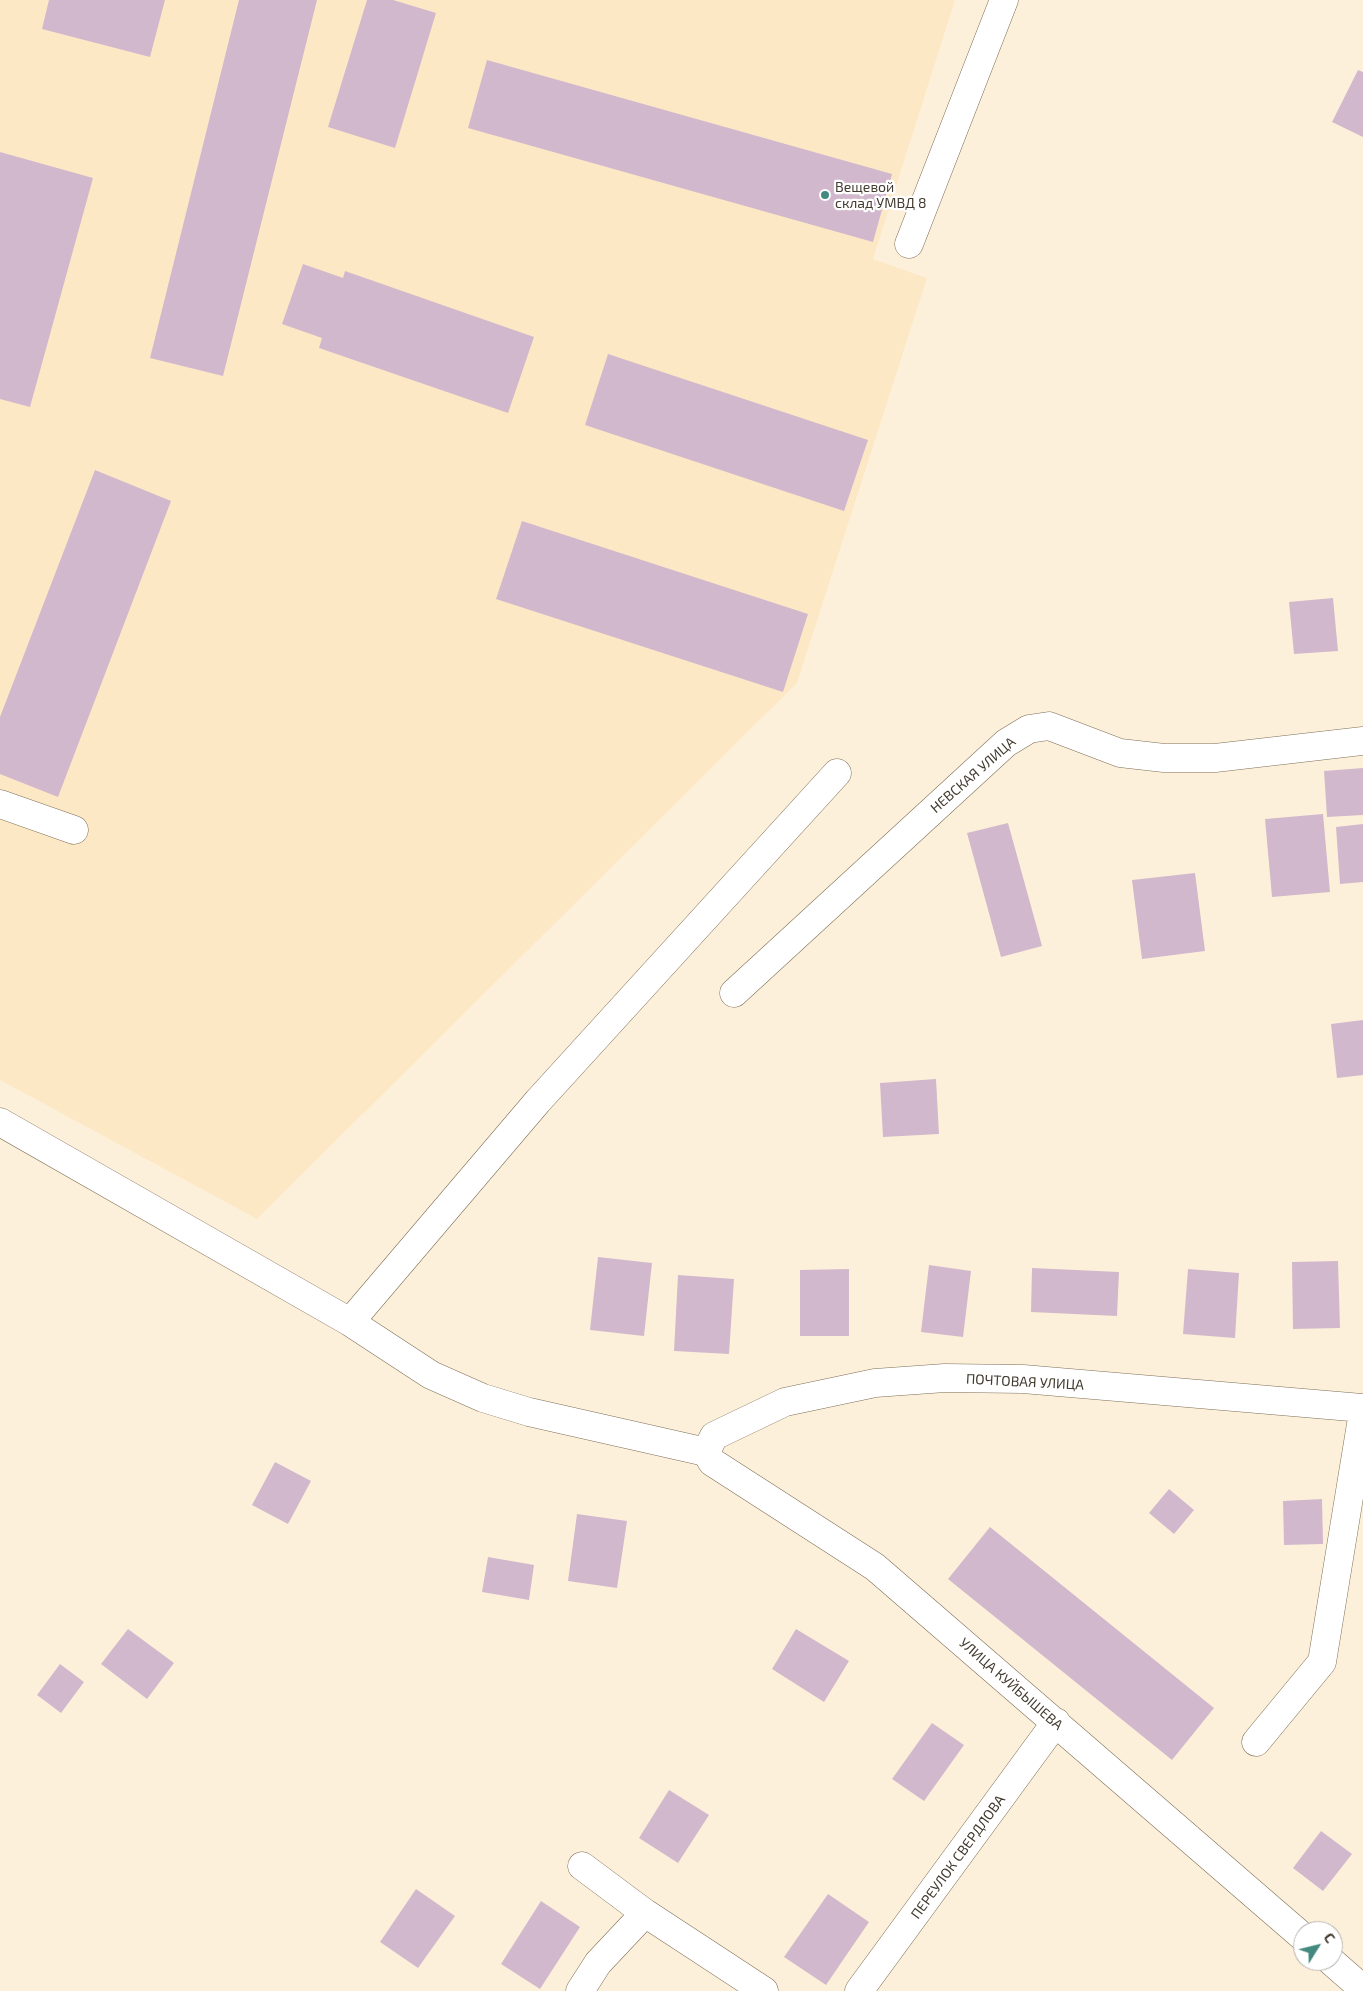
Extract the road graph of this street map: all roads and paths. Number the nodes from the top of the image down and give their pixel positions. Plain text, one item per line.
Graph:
1 (1004, 0) edge
2 (909, 244) dead end
3 (1363, 741) edge
4 (837, 773) dead end
5 (0, 804) edge
6 (74, 830) dead end
7 (734, 993) dead end
8 (0, 1122) edge
9 (350, 1322) junction
10 (1363, 1408) edge
11 (1363, 1412) edge
12 (706, 1452) junction
13 (1056, 1722) junction
14 (1256, 1742) dead end
15 (582, 1866) dead end
16 (645, 1913) junction
17 (1293, 1928) edge
18 (1342, 1971) edge
19 (1363, 1989) edge
20 (580, 1991) edge
21 (764, 1991) edge
22 (859, 1991) edge

1 - 2 street
3 - 7 street, НЕВСКАЯ УЛИЦА
4 - 9 street
5 - 6 street
8 - 9 street
9 - 12 street
10 - 12 street, ПОЧТОВАЯ УЛИЦА
11 - 14 street
12 - 13 street, УЛИЦА КУЙБЫШЕВА
13 - 17 street, УЛИЦА КУЙБЫШЕВА
13 - 22 street, ПЕРЕУЛОК СВЕРДЛОВА
15 - 16 street
16 - 20 street
16 - 21 street
18 - 19 street

